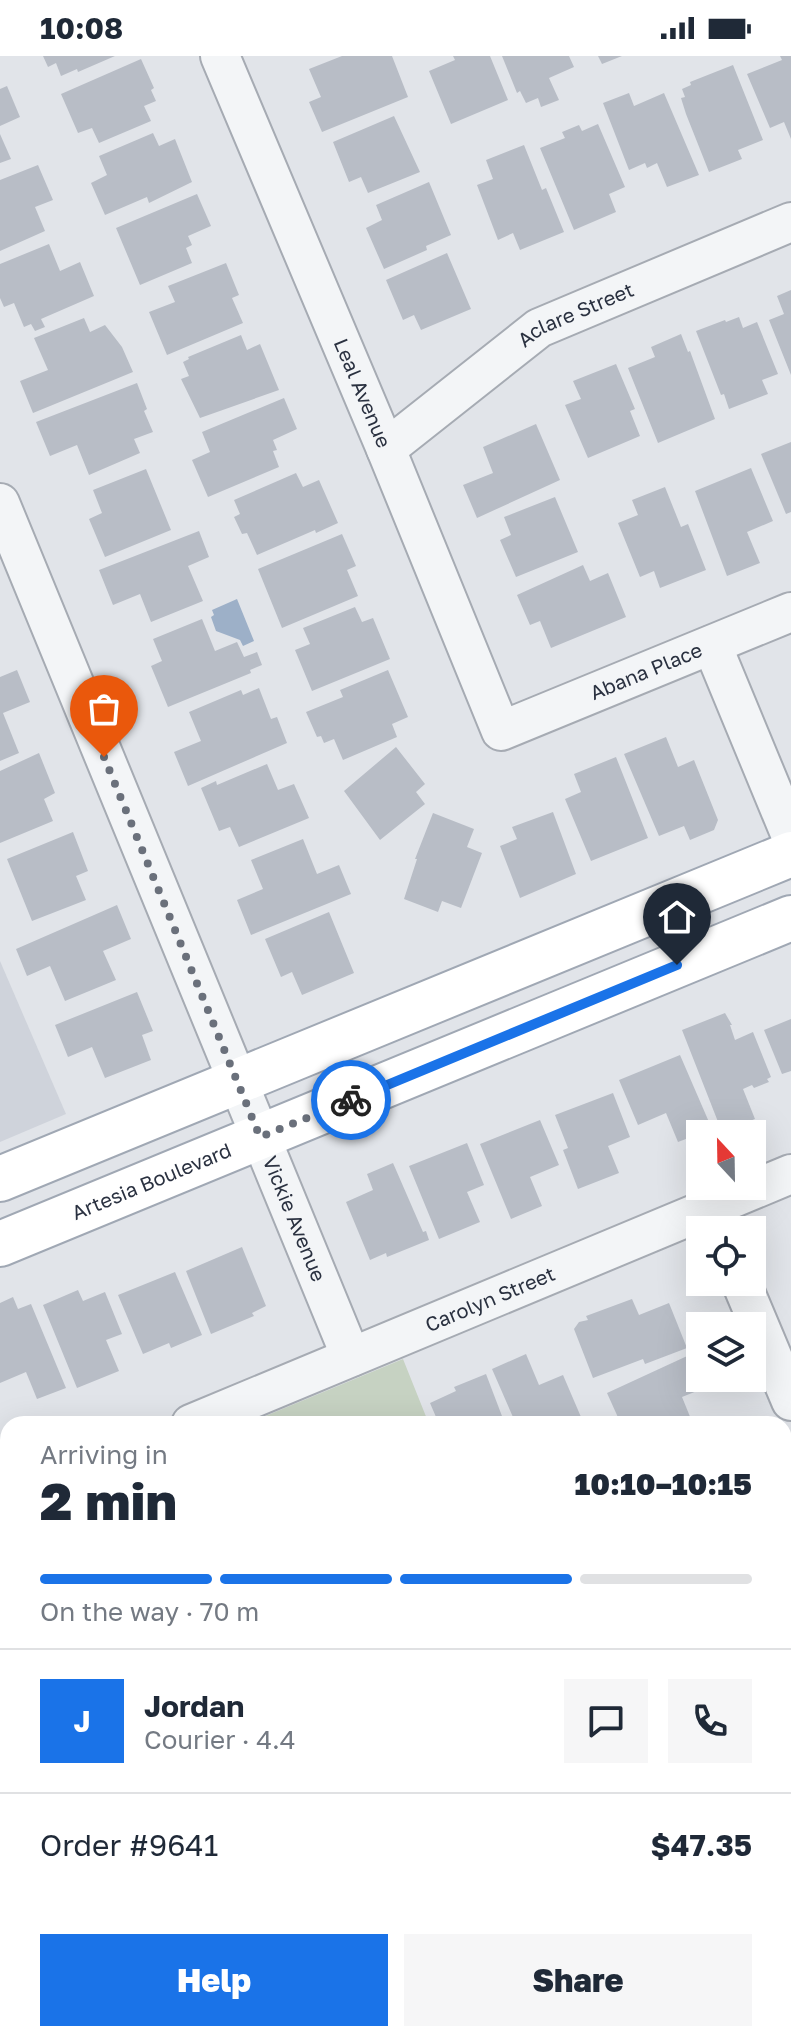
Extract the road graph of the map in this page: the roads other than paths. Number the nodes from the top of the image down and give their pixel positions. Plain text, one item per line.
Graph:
1 (220, 56) edge
2 (791, 222) edge
3 (386, 449) junction
4 (0, 503) edge
5 (791, 612) edge
6 (712, 645) junction
7 (501, 731) joint
8 (791, 836) edge
9 (791, 854) edge
10 (791, 918) edge
11 (238, 1082) junction
12 (260, 1137) junction
13 (791, 1174) edge
14 (0, 1179) edge
15 (720, 1216) edge
16 (686, 1230) edge
17 (0, 1244) edge
18 (747, 1296) edge
19 (351, 1357) junction
20 (791, 1401) edge
21 (210, 1416) edge

1 - 3 street, Leal Avenue
2 - 3 street, Aclare Street
3 - 7 street, Leal Avenue
4 - 11 street, Vickie Avenue
5 - 6 street, Abana Place
6 - 7 street, Abana Place
6 - 8 street
9 - 11 main road
10 - 12 main road, Artesia Boulevard
11 - 12 street, Vickie Avenue
11 - 14 main road
12 - 17 main road, Artesia Boulevard
12 - 19 street, Vickie Avenue
13 - 15 street, Carolyn Street
16 - 19 street, Carolyn Street
18 - 20 street
19 - 21 street, Carolyn Street

